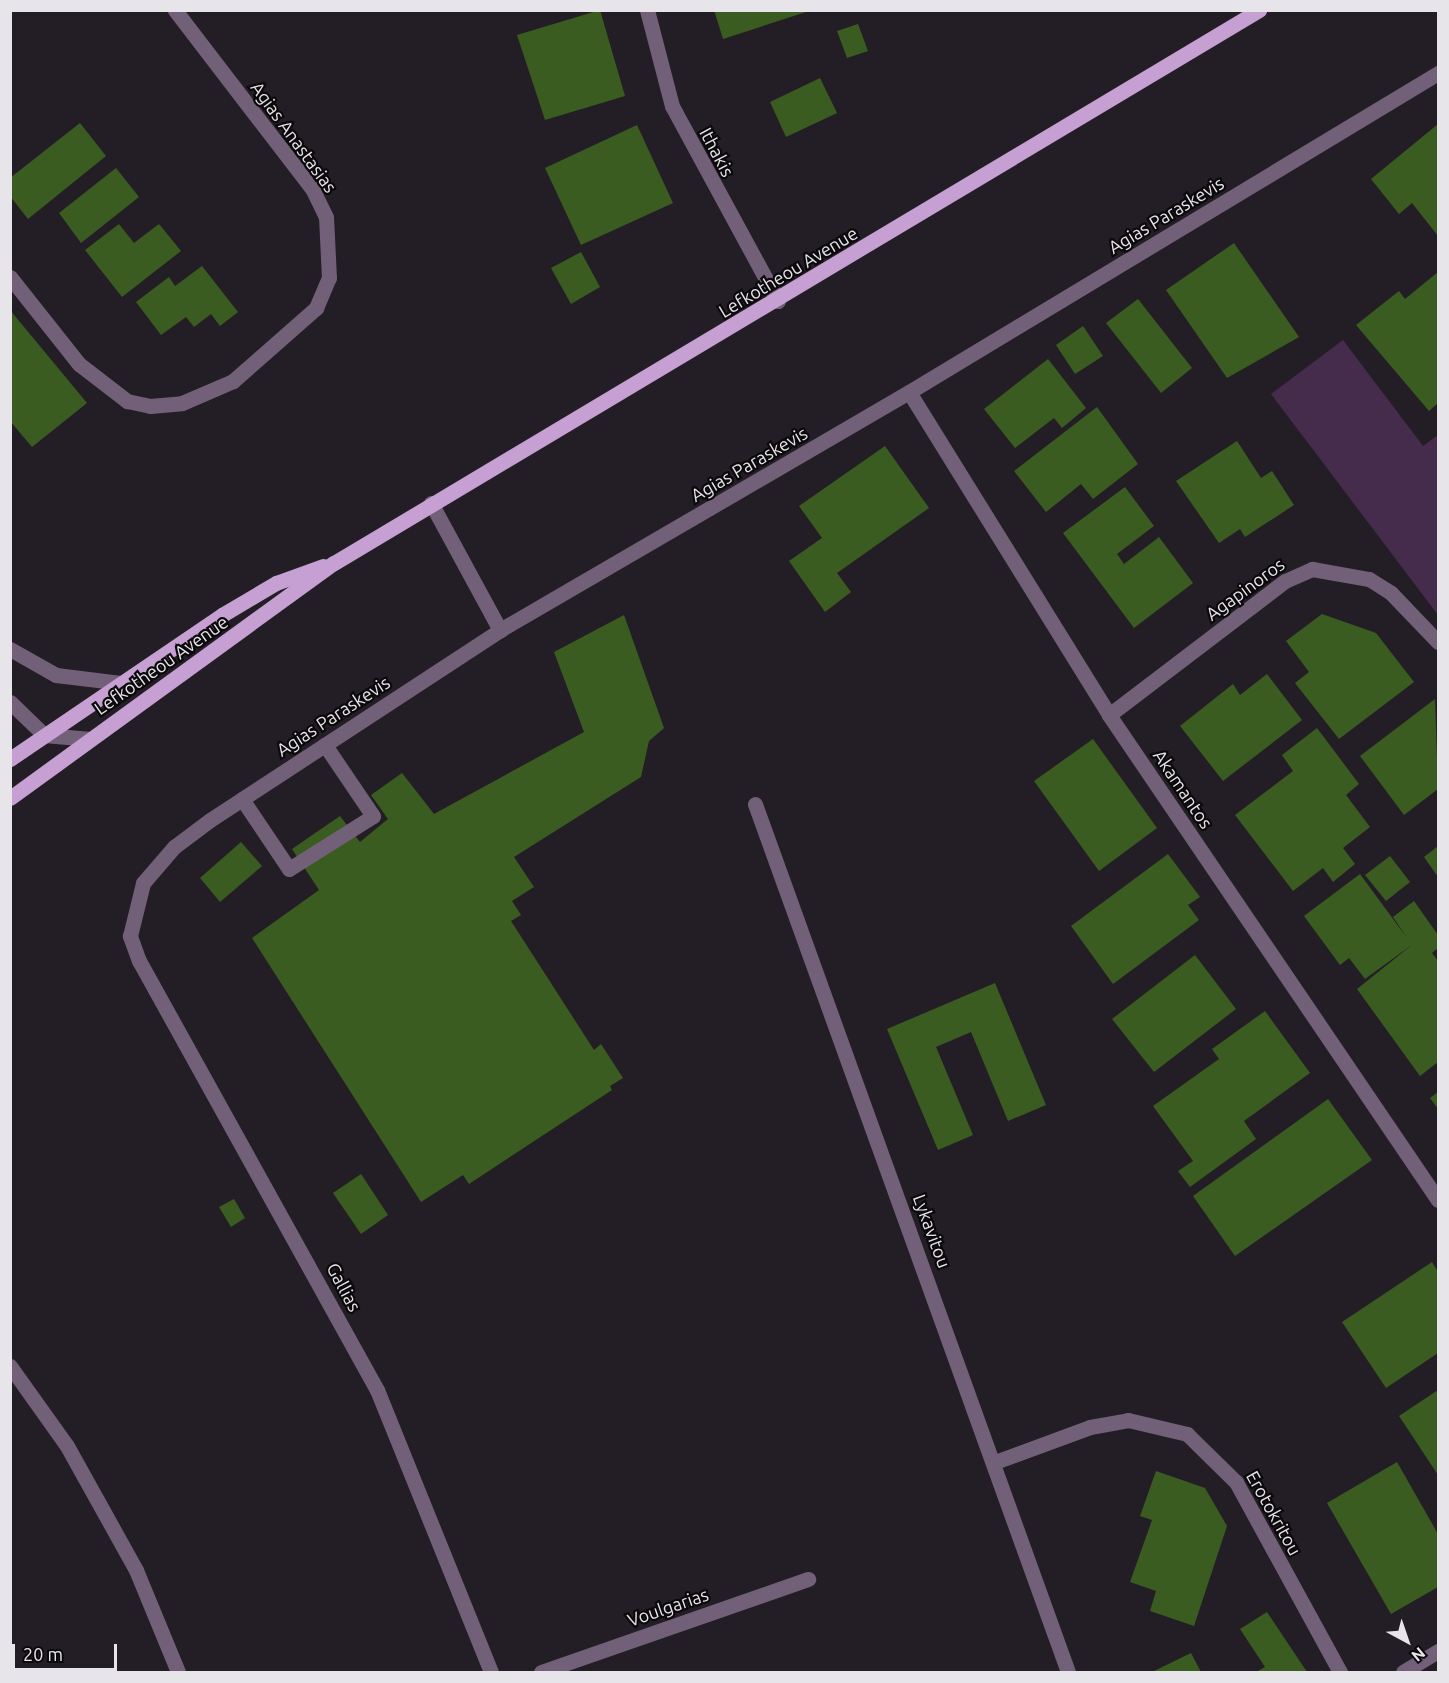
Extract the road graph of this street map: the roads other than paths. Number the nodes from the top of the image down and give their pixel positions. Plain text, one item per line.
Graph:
1 (175, 10) edge
2 (646, 10) edge
3 (1259, 10) edge
4 (1438, 73) edge
5 (10, 277) edge
6 (778, 301) junction
7 (909, 392) junction
8 (431, 503) junction
9 (334, 563) junction
10 (500, 630) junction
11 (1438, 642) edge
12 (10, 649) edge
13 (121, 683) junction
14 (10, 702) edge
15 (1109, 715) junction
16 (44, 735) junction
17 (91, 738) junction
18 (325, 744) junction
19 (10, 759) edge
20 (10, 798) edge
21 (242, 799) junction
22 (755, 804) dead end
23 (130, 936) joint
24 (1438, 1200) edge
25 (10, 1366) edge
26 (995, 1462) junction
27 (808, 1579) dead end
28 (1438, 1651) edge
29 (178, 1672) edge
30 (491, 1672) edge
31 (541, 1672) edge
32 (1068, 1672) edge
33 (1340, 1672) edge
34 (1403, 1672) edge

1 - 5 street, Agias Anastasias
2 - 6 street, Ithakis
3 - 6 main road, Lefkotheou Avenue
4 - 7 street, Agias Paraskevis
6 - 8 main road, Lefkotheou Avenue
7 - 10 street, Agias Paraskevis
7 - 15 street, Akamantos
8 - 9 main road, Lefkotheou Avenue
8 - 10 street
9 - 13 main road, Lefkotheou Avenue
9 - 17 main road, Lefkotheou Avenue
10 - 18 street, Agias Paraskevis
11 - 15 street, Agapinoros
12 - 13 street
13 - 16 main road, Lefkotheou Avenue
14 - 16 street
15 - 24 street, Akamantos
16 - 17 street
16 - 19 main road, Lefkotheou Avenue
17 - 20 main road, Lefkotheou Avenue
18 - 21 street, Agias Paraskevis
18 - 21 street
21 - 23 street, Agias Paraskevis
22 - 26 street, Lykavitou
23 - 30 street, Gallias
25 - 29 street
26 - 32 street, Lykavitou
26 - 33 street, Erotokritou
27 - 31 street, Voulgarias
28 - 34 street

